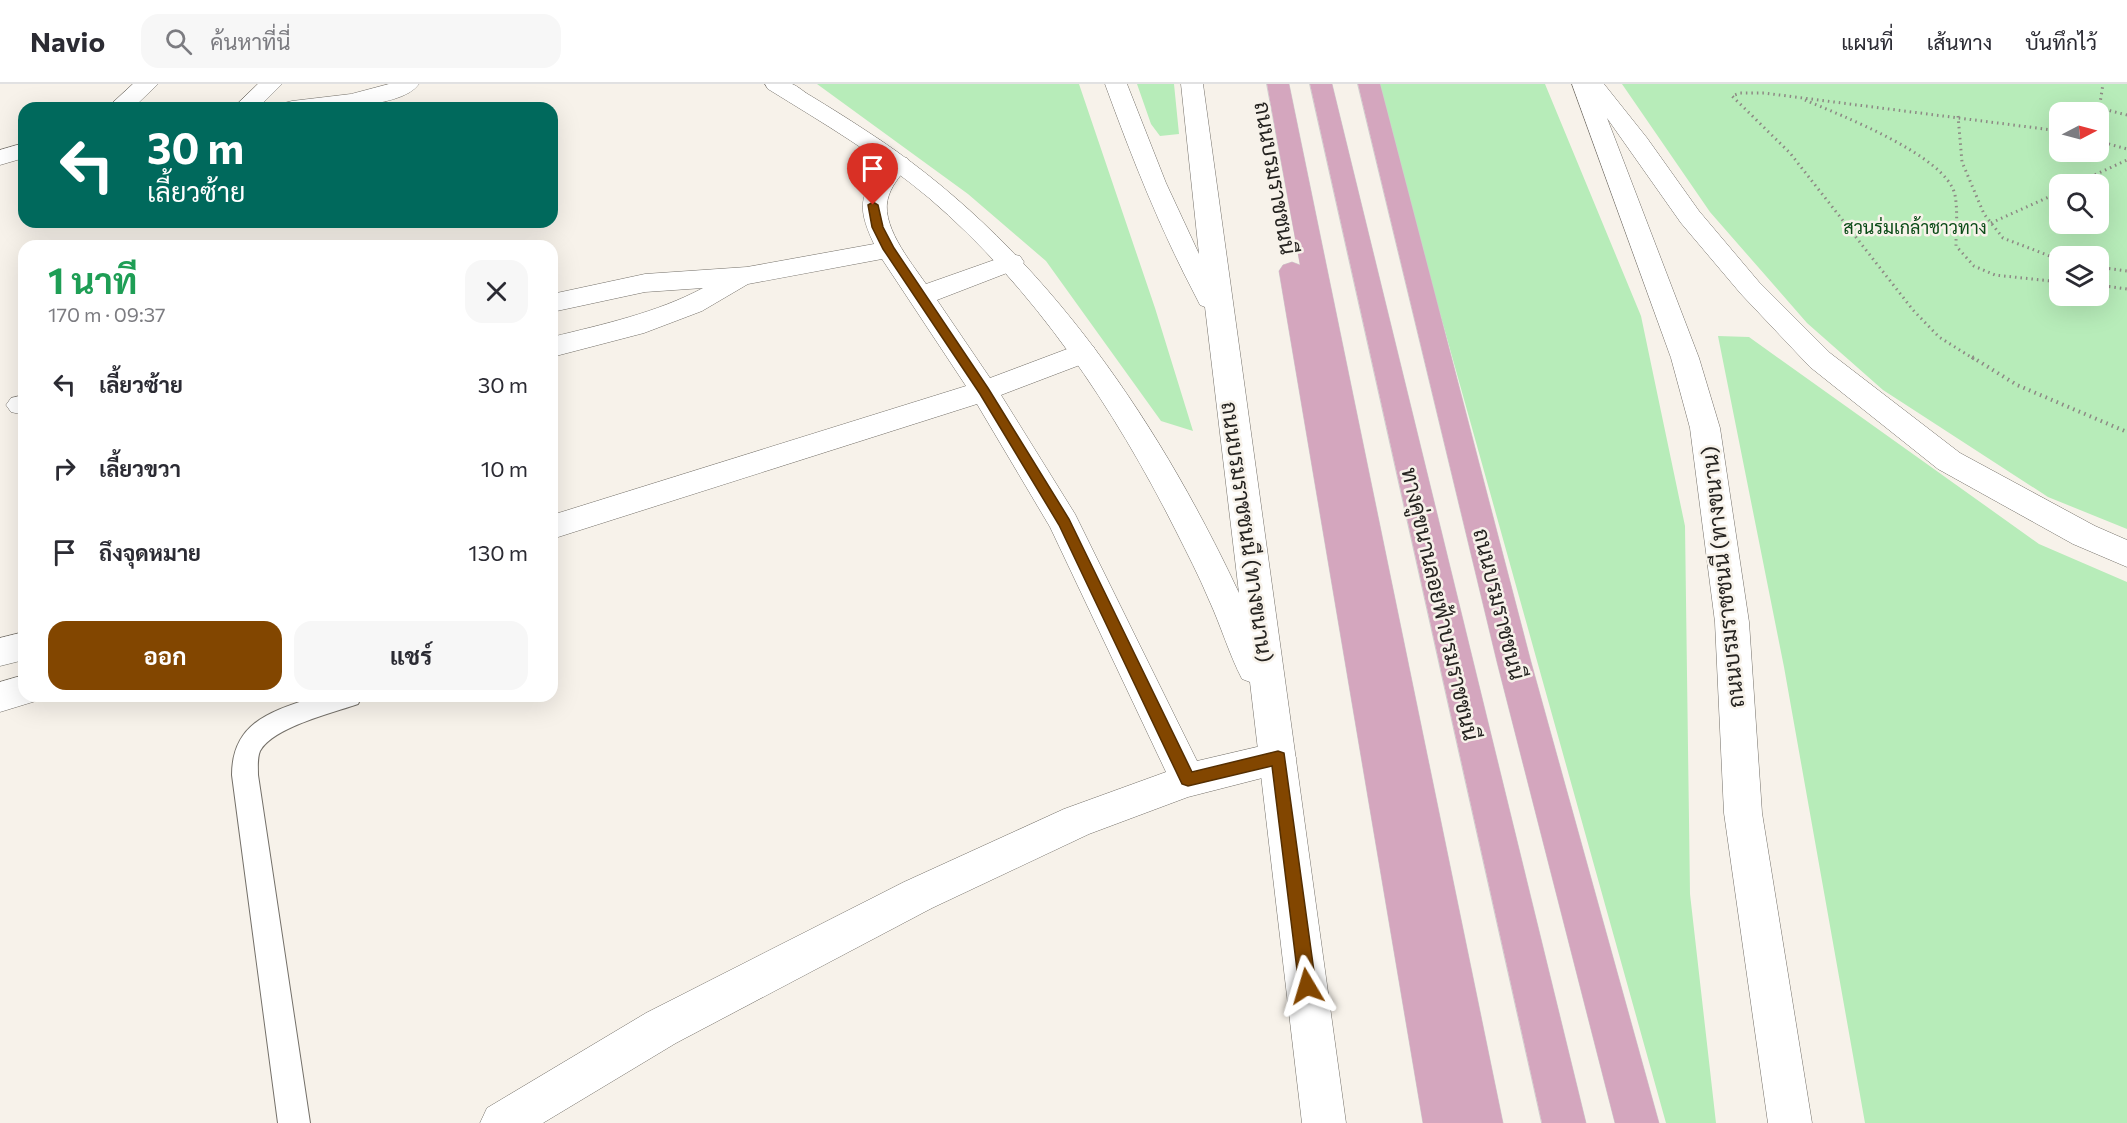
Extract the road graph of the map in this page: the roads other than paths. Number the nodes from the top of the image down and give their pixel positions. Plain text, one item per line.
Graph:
1 (147, 84) edge
2 (271, 84) edge
3 (408, 84) edge
4 (776, 84) edge
5 (1116, 84) edge
6 (1192, 84) edge
7 (1259, 84) edge
8 (1278, 84) edge
9 (1321, 84) edge
10 (1369, 84) edge
11 (1583, 84) edge
12 (1592, 84) edge
13 (126, 102) edge
14 (252, 102) edge
15 (335, 102) edge
16 (18, 152) edge
17 (0, 158) edge
18 (898, 163) junction
19 (889, 249) junction
20 (1011, 262) junction
21 (747, 276) junction
22 (921, 296) junction
23 (558, 302) edge
24 (1219, 316) junction
25 (558, 345) edge
26 (1083, 353) junction
27 (984, 391) junction
28 (558, 525) edge
29 (2127, 554) edge
30 (18, 648) edge
31 (0, 652) edge
32 (18, 692) edge
33 (0, 697) edge
34 (333, 702) edge
35 (1271, 709) junction
36 (1278, 758) junction
37 (1188, 780) junction
38 (294, 1123) edge
39 (502, 1123) edge
40 (1324, 1123) edge
41 (1445, 1123) edge
42 (1481, 1123) edge
43 (1564, 1123) edge
44 (1637, 1123) edge
45 (1790, 1123) edge

1 - 13 main road
2 - 14 main road
3 - 15 main road
4 - 18 main road
5 - 24 main road
6 - 24 main road, ถนนบรมราชชนนี (ทางขนาน)
7 - 41 main road, ถนนบรมราชชนนี
8 - 42 main road
9 - 43 main road, ทางคู่ขนานลอยฟ้าบรมราชชนนี
10 - 44 main road, ถนนบรมราชชนนี
11 - 45 main road, ถนนบรมราชชนนี (ทางขนาน)
12 - 29 main road
16 - 17 main road
18 - 19 main road
18 - 20 main road
19 - 21 main road
19 - 22 main road
20 - 22 main road
20 - 26 main road
21 - 23 main road
21 - 25 main road
22 - 27 main road
24 - 35 main road, ถนนบรมราชชนนี (ทางขนาน)
26 - 27 main road
26 - 35 main road
27 - 28 main road
27 - 37 main road
30 - 31 main road
32 - 33 main road
34 - 38 lane
35 - 36 main road, ถนนบรมราชชนนี (ทางขนาน)
36 - 37 main road
36 - 40 main road, ถนนบรมราชชนนี (ทางขนาน)
37 - 39 main road

